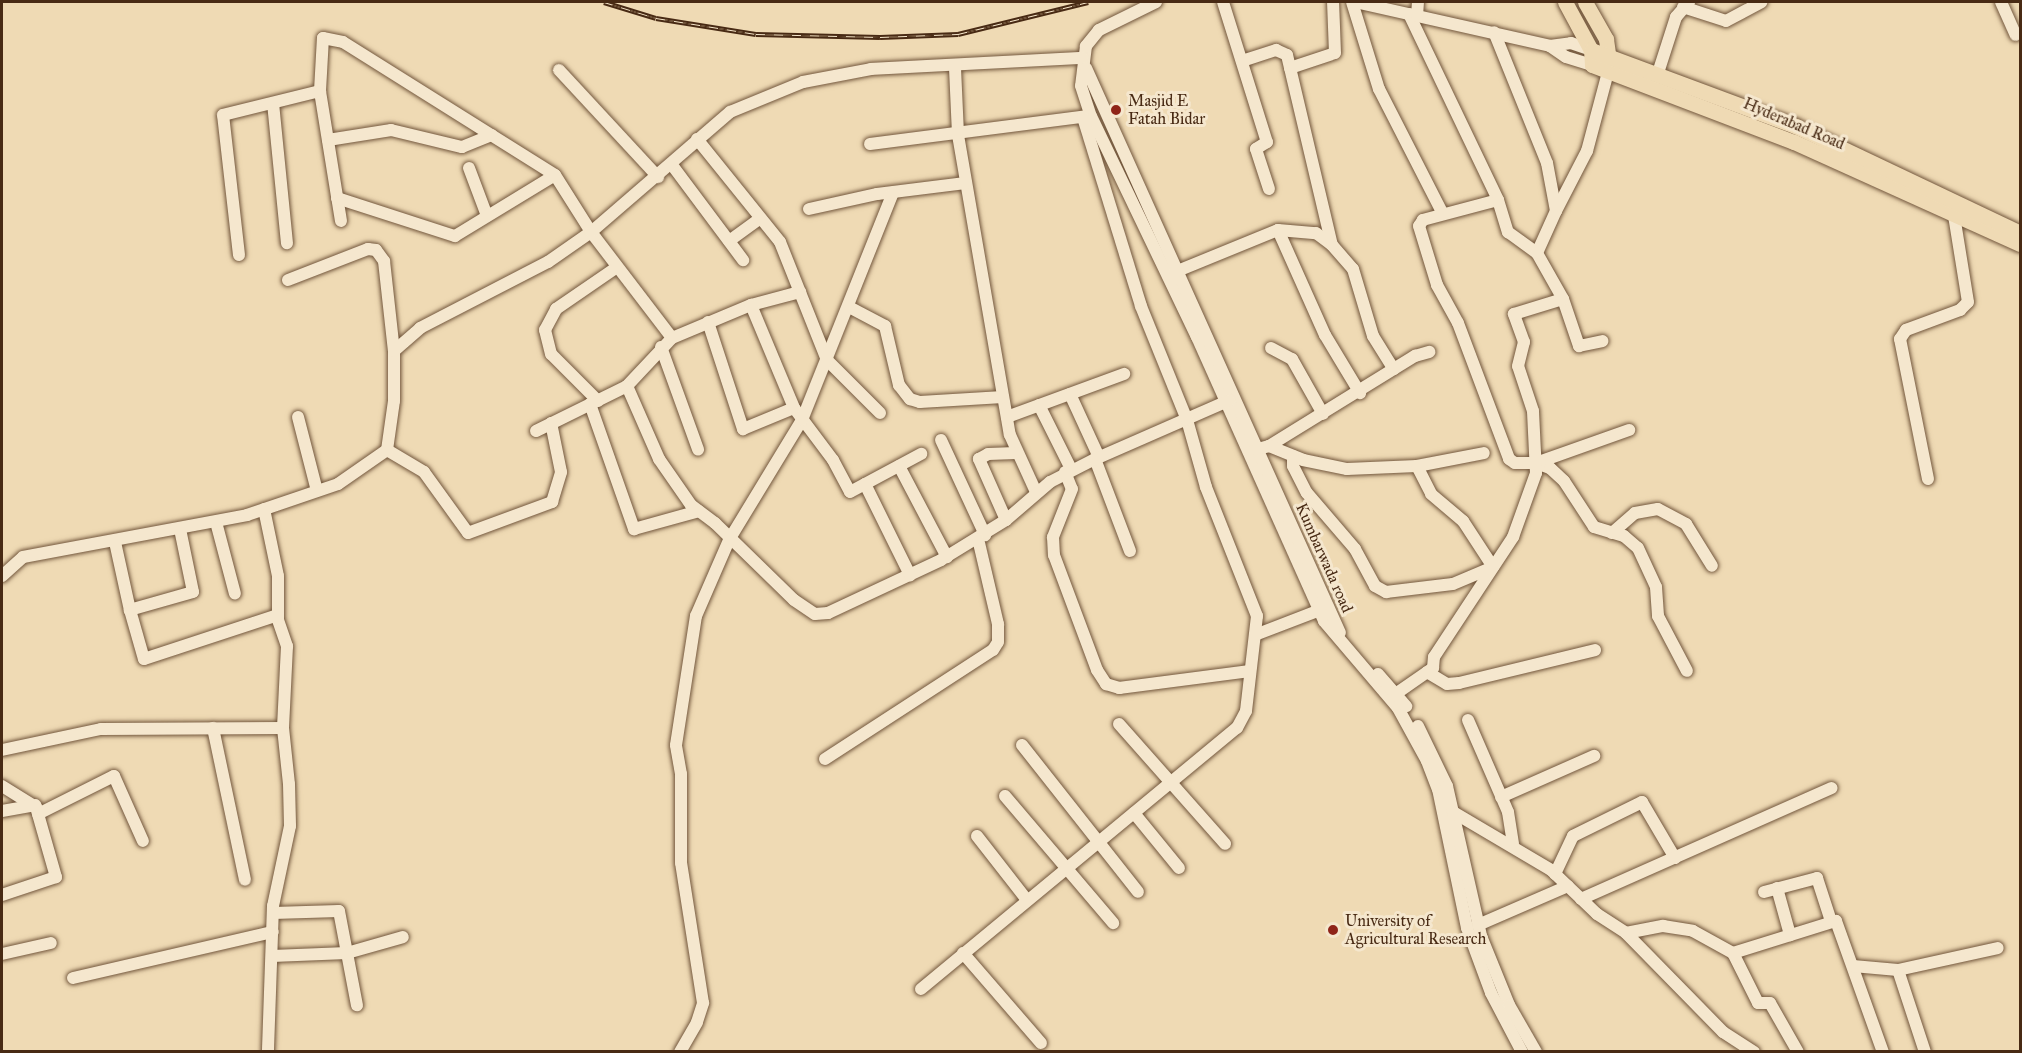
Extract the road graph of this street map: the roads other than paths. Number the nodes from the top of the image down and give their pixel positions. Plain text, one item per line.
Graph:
1 (1156, 2) edge
2 (1223, 2) edge
3 (1334, 2) edge
4 (1354, 2) edge
5 (1418, 2) edge
6 (1565, 2) edge
7 (1761, 2) edge
8 (2001, 2) edge
9 (1590, 3) edge
10 (1686, 4) edge
11 (1413, 15) junction
12 (1494, 32) junction
13 (2016, 35) dead end
14 (1610, 54) junction
15 (1592, 57) junction
16 (1242, 61) junction
17 (1084, 63) junction
18 (955, 68) junction
19 (1290, 68) junction
20 (559, 70) dead end
21 (1608, 72) junction
22 (1658, 73) junction
23 (320, 91) junction
24 (273, 103) junction
25 (1087, 117) junction
26 (492, 135) junction
27 (958, 135) junction
28 (697, 139) junction
29 (328, 140) junction
30 (870, 144) dead end
31 (672, 165) junction
32 (469, 168) dead end
33 (555, 175) junction
34 (658, 177) junction
35 (965, 183) junction
36 (1269, 189) dead end
37 (893, 192) junction
38 (338, 198) junction
39 (1498, 200) junction
40 (809, 209) dead end
41 (1556, 211) junction
42 (1443, 214) junction
43 (487, 216) junction
44 (1954, 216) junction
45 (759, 219) junction
46 (341, 221) dead end
47 (1278, 230) junction
48 (591, 232) junction
49 (2020, 232) edge
50 (729, 241) junction
51 (287, 243) dead end
52 (2020, 244) edge
53 (1332, 245) junction
54 (1538, 253) junction
55 (239, 255) dead end
56 (742, 260) dead end
57 (617, 267) junction
58 (1175, 272) junction
59 (288, 280) dead end
60 (800, 292) junction
61 (1563, 299) junction
62 (751, 305) junction
63 (849, 307) junction
64 (708, 322) junction
65 (672, 338) junction
66 (1602, 341) dead end
67 (661, 347) junction
68 (1271, 348) dead end
69 (394, 351) junction
70 (1429, 352) dead end
71 (827, 360) junction
72 (1395, 369) junction
73 (1124, 374) dead end
74 (627, 386) junction
75 (1360, 393) junction
76 (1070, 394) junction
77 (1003, 397) junction
78 (1230, 401) junction
79 (594, 402) junction
80 (1039, 405) junction
81 (794, 408) junction
82 (880, 413) dead end
83 (1323, 414) junction
84 (298, 417) dead end
85 (1006, 417) junction
86 (802, 420) junction
87 (1187, 420) junction
88 (551, 423) junction
89 (1629, 430) dead end
90 (536, 431) dead end
91 (941, 440) dead end
92 (1264, 447) junction
93 (698, 449) dead end
94 (387, 450) junction
95 (1016, 453) junction
96 (1484, 453) dead end
97 (921, 454) dead end
98 (1293, 456) junction
99 (1097, 458) junction
100 (1536, 463) junction
101 (899, 466) junction
102 (1418, 466) junction
103 (1068, 470) junction
104 (1928, 479) dead end
105 (865, 484) junction
106 (317, 491) junction
107 (1036, 492) junction
108 (264, 509) junction
109 (699, 511) junction
110 (1006, 520) junction
111 (216, 522) junction
112 (180, 529) junction
113 (1612, 533) junction
114 (982, 537) junction
115 (729, 540) junction
116 (115, 542) junction
117 (1130, 551) dead end
118 (947, 557) junction
119 (1712, 566) dead end
120 (1493, 567) junction
121 (910, 575) junction
122 (2, 576) edge
123 (236, 594) dead end
124 (130, 610) junction
125 (1320, 610) junction
126 (278, 615) junction
127 (1255, 635) junction
128 (1595, 650) dead end
129 (1250, 671) junction
130 (1687, 671) dead end
131 (1427, 672) junction
132 (1397, 693) junction
133 (1467, 720) dead end
134 (1119, 724) dead end
135 (213, 728) junction
136 (283, 728) junction
137 (1022, 745) dead end
138 (2, 750) edge
139 (1594, 756) dead end
140 (825, 759) dead end
141 (1173, 781) junction
142 (2, 786) edge
143 (1832, 788) dead end
144 (1005, 796) dead end
145 (1501, 797) junction
146 (36, 810) junction
147 (2, 811) edge
148 (1453, 812) junction
149 (1134, 813) junction
150 (977, 836) dead end
151 (1100, 840) junction
152 (143, 841) dead end
153 (1225, 844) dead end
154 (1513, 844) junction
155 (1675, 858) junction
156 (1179, 868) dead end
157 (1066, 869) junction
158 (1555, 874) junction
159 (245, 880) dead end
160 (1568, 886) junction
161 (1138, 892) dead end
162 (2, 895) edge
163 (1581, 899) junction
164 (1027, 900) junction
165 (273, 913) junction
166 (1831, 921) junction
167 (1113, 923) dead end
168 (1478, 926) junction
169 (273, 932) junction
170 (1626, 933) junction
171 (1790, 935) junction
172 (403, 937) dead end
173 (51, 943) dead end
174 (1998, 948) dead end
175 (347, 953) junction
176 (963, 953) junction
177 (1733, 953) junction
178 (2, 954) edge
179 (272, 956) junction
180 (1853, 966) junction
181 (1898, 970) junction
182 (73, 978) dead end
183 (921, 989) dead end
184 (357, 1005) dead end
185 (1041, 1043) dead end
186 (1747, 1050) edge
187 (268, 1052) edge
188 (680, 1052) edge
189 (1522, 1052) edge
190 (1536, 1052) edge
191 (1798, 1052) edge
192 (1883, 1052) edge
193 (1925, 1052) edge

1 - 17 street, Kumbarwada road
2 - 16 street
3 - 19 street
4 - 11 street, Hyderabad Road
4 - 42 street
5 - 11 street
6 - 15 main road
7 - 10 street
8 - 13 street
9 - 14 main road
10 - 22 street
11 - 12 street, Hyderabad Road
11 - 39 street
12 - 15 street, Hyderabad Road
12 - 41 street
14 - 15 main road, Hyderabad Road
14 - 21 main road
14 - 22 main road, Hyderabad Road
15 - 21 main road, Hyderabad Road
16 - 19 street
16 - 36 street
17 - 18 street
17 - 25 street, Kumbarwada road
17 - 58 street, Kumbarwada road
18 - 27 street
18 - 28 street
19 - 53 street
20 - 34 street
21 - 41 street
21 - 44 main road, Hyderabad Road
22 - 49 main road, Hyderabad Road
23 - 24 street
23 - 26 street
23 - 29 street
24 - 51 street
24 - 55 street
25 - 27 street
25 - 78 street, Kumbarwada road
25 - 87 street
26 - 29 street
26 - 33 street
27 - 30 street
27 - 35 street
28 - 31 street
28 - 45 street
29 - 38 street
31 - 34 street
31 - 50 street
32 - 43 street
33 - 43 street
33 - 48 street
34 - 48 street
35 - 37 street
35 - 77 street
37 - 40 street
37 - 63 street
38 - 43 street
38 - 46 street
39 - 42 street
39 - 54 street
41 - 54 street
42 - 100 street
44 - 52 main road, Hyderabad Road
44 - 104 street
45 - 50 street
45 - 60 street
47 - 53 street
47 - 58 street
47 - 75 street
48 - 57 street
48 - 69 street
50 - 56 street
53 - 72 street
54 - 61 street
57 - 65 street
57 - 79 street
58 - 78 street, Kumbarwada road
59 - 69 street
60 - 62 street
60 - 71 street
61 - 66 street
61 - 100 street
62 - 64 street
62 - 81 street
63 - 71 street
63 - 77 street
64 - 65 street
64 - 81 street
65 - 67 street
67 - 74 street
67 - 93 street
68 - 83 street
69 - 94 street
70 - 72 street
71 - 82 street
71 - 86 street
72 - 75 street
73 - 76 street
74 - 79 street
74 - 109 street
75 - 83 street
76 - 80 street
76 - 99 street
77 - 85 street
78 - 87 street
78 - 92 street, Kumbarwada road
78 - 125 street, Kumbarwada road
79 - 88 street
79 - 109 street
80 - 85 street
80 - 103 street
81 - 86 street
83 - 92 street
84 - 106 street
85 - 95 street
86 - 105 street
86 - 115 street
87 - 99 street
87 - 127 street
88 - 90 street
88 - 94 street
89 - 100 street
91 - 114 street
92 - 98 street
92 - 132 street, Kumbarwada road
94 - 106 street
95 - 107 street
95 - 110 street
96 - 102 street
97 - 101 street
98 - 102 street
98 - 120 street
99 - 103 street
99 - 117 street
100 - 113 street
100 - 120 street
101 - 105 street
101 - 118 street
102 - 120 street
103 - 107 street
103 - 129 street
105 - 121 street
106 - 108 street
107 - 110 street
108 - 111 street
108 - 126 street
109 - 115 street
110 - 114 street
111 - 112 street
111 - 123 street
112 - 116 street
112 - 124 street
113 - 119 street
113 - 130 street
114 - 118 street
114 - 140 street
115 - 121 street
115 - 188 street
116 - 122 street
116 - 124 street
118 - 121 street
120 - 131 street
124 - 126 street
125 - 127 street
125 - 189 street, Kumbarwada road
126 - 136 street
127 - 129 street
128 - 131 street
129 - 141 street
131 - 132 street
132 - 148 street, Kumbarwada road
133 - 145 street
134 - 141 street
135 - 136 street
135 - 138 street
135 - 159 street
136 - 165 street
137 - 151 street
139 - 145 street
141 - 149 street
141 - 153 street
142 - 146 street
143 - 155 street
144 - 157 street
145 - 154 street
146 - 147 street
146 - 152 street
146 - 162 street
148 - 154 street
148 - 168 street, Kumbarwada road
149 - 151 street
149 - 156 street
150 - 164 street
151 - 157 street
151 - 161 street
154 - 158 street
155 - 158 street
155 - 163 street
157 - 164 street
157 - 167 street
158 - 160 street
160 - 163 street
160 - 168 street
163 - 170 street
164 - 176 street
165 - 169 street
165 - 175 street
166 - 171 street
166 - 171 street
166 - 180 street
168 - 190 street, Kumbarwada road
169 - 179 street
169 - 182 street
170 - 177 street
170 - 186 street
171 - 177 street
172 - 175 street
173 - 178 street
174 - 181 street
175 - 179 street
175 - 184 street
176 - 183 street
176 - 185 street
177 - 191 street
179 - 187 street
180 - 181 street
180 - 192 street
181 - 193 street

